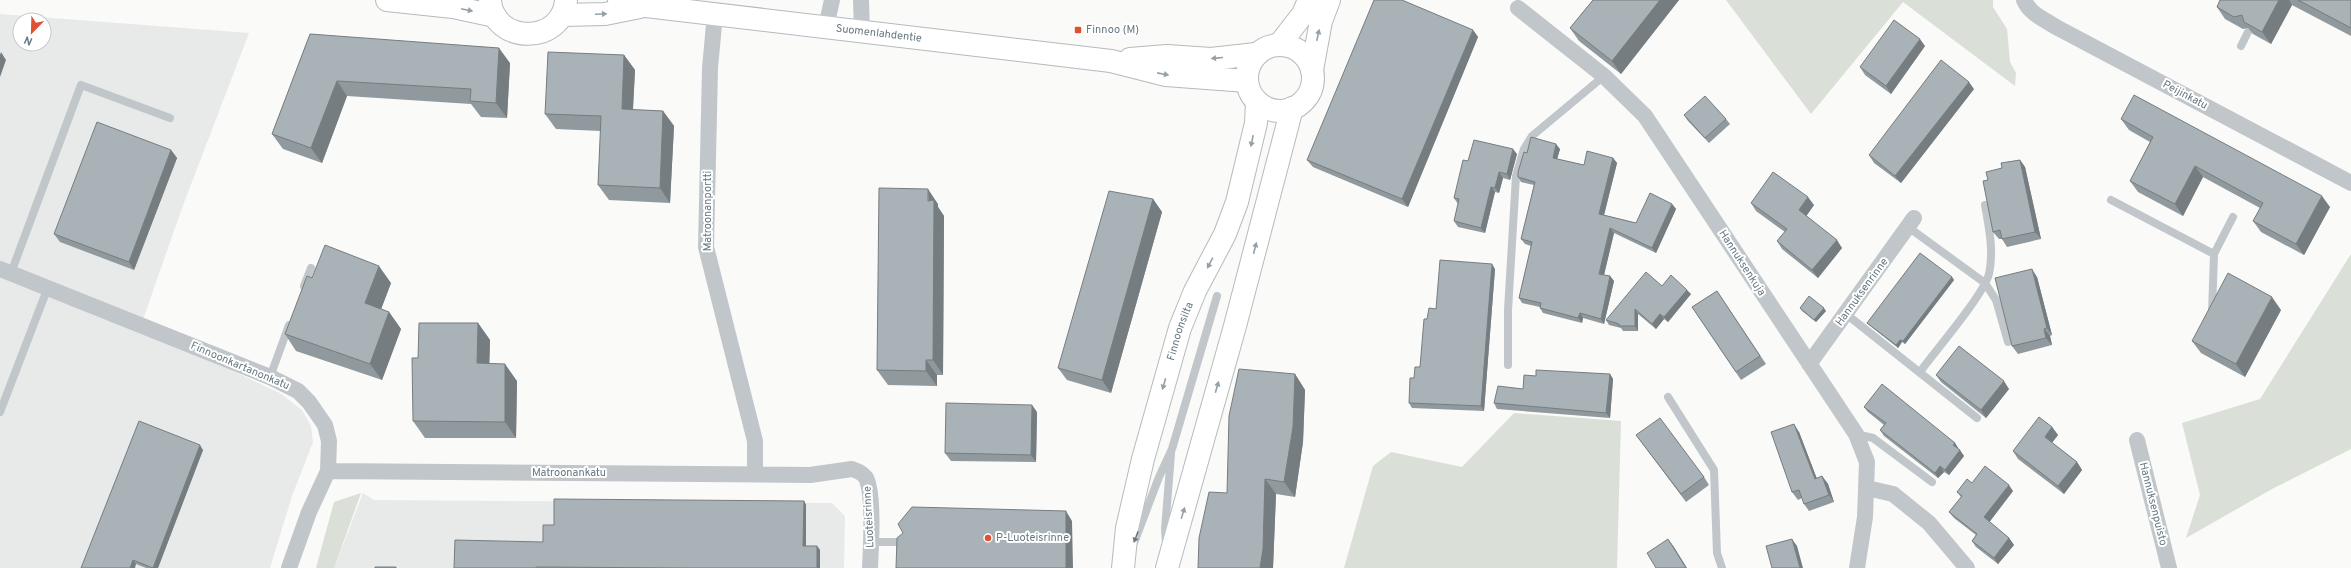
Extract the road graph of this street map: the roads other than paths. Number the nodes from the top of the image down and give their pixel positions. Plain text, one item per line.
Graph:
1 (387, 0) edge
2 (619, 0) edge
3 (832, 0) edge
4 (861, 0) edge
5 (1308, 0) edge
6 (1329, 0) edge
7 (2024, 0) edge
8 (1518, 4) edge
9 (646, 6) junction
10 (564, 7) edge
11 (496, 14) edge
12 (715, 14) junction
13 (826, 27) junction
14 (862, 32) junction
15 (2248, 32) edge
16 (1279, 45) junction
17 (2241, 46) dead end
18 (1256, 54) junction
19 (1111, 61) junction
20 (1312, 70) junction
21 (1604, 76) junction
22 (1246, 81) junction
23 (1257, 102) junction
24 (1292, 108) junction
25 (170, 118) dead end
26 (2351, 183) edge
27 (2111, 200) dead end
28 (1985, 205) edge
29 (2233, 217) dead end
30 (1911, 223) joint
31 (2214, 254) junction
32 (311, 268) dead end
33 (6, 271) edge
34 (1985, 283) junction
35 (48, 287) junction
36 (300, 296) edge
37 (1217, 296) dead end
38 (1846, 314) junction
39 (2211, 317) edge
40 (292, 318) edge
41 (2008, 342) edge
42 (1809, 364) junction
43 (1508, 365) dead end
44 (1920, 372) junction
45 (270, 377) junction
46 (1668, 396) dead end
47 (0, 412) edge
48 (1977, 418) edge
49 (1856, 434) junction
50 (2137, 440) dead end
51 (1172, 449) junction
52 (328, 471) junction
53 (755, 474) junction
54 (810, 475) joint
55 (1932, 482) edge
56 (1867, 488) junction
57 (871, 542) junction
58 (904, 542) edge
59 (1167, 566) edge
60 (289, 568) edge
61 (870, 568) edge
62 (1123, 568) edge
63 (1722, 568) edge
64 (1857, 568) edge
65 (1967, 568) edge
66 (2169, 568) edge

1 -> 11 main road
2 - 9 main road, Suomenlahdentie
3 - 13 street
4 - 14 street
5 - 16 main road
20 -> 6 main road
7 - 26 street, Peijinkatu
8 - 21 street, Hannuksenkuja
10 -> 9 main road, Suomenlahdentie
9 - 12 main road, Suomenlahdentie
10 - 11 main road
12 - 13 main road, Suomenlahdentie
12 - 53 street, Matroonanportti
13 - 14 main road, Suomenlahdentie
14 - 19 main road, Suomenlahdentie
15 - 17 lane
16 - 18 main road
16 - 20 main road
18 -> 19 main road, Suomenlahdentie
18 - 22 main road
19 -> 22 main road, Suomenlahdentie
20 - 24 main road
21 - 42 street, Hannuksenkuja
21 - 43 lane
22 - 23 main road
23 - 24 main road
23 -> 62 main road, Finnoonsilta
59 -> 24 main road
25 - 33 lane
27 - 31 lane
28 - 34 lane
29 - 31 lane
30 - 34 lane
30 - 38 street, Hannuksenrinne
31 - 39 lane
32 - 36 lane
33 - 35 street, Finnoonkartanonkatu
34 - 41 lane
34 - 44 lane
35 - 45 street, Finnoonkartanonkatu
35 - 47 lane
37 - 51 lane
38 - 42 street, Hannuksenrinne
38 - 44 lane
40 - 45 lane
42 - 49 street, Hannuksenkuja
44 - 48 lane
45 - 52 street, Finnoonkartanonkatu
46 - 63 lane
49 - 55 lane
49 - 56 street, Hannuksenkuja
50 - 66 street, Hannuksenpuisto
51 - 59 lane
51 -> 62 lane
52 - 53 street, Matroonankatu
52 - 60 street, Finnoonkartanonkatu
53 - 54 street, Matroonankatu
54 - 57 street, Luoteisrinne
56 - 64 street, Hannuksenkuja
56 - 65 street
57 - 58 lane
57 - 61 street, Luoteisrinne

